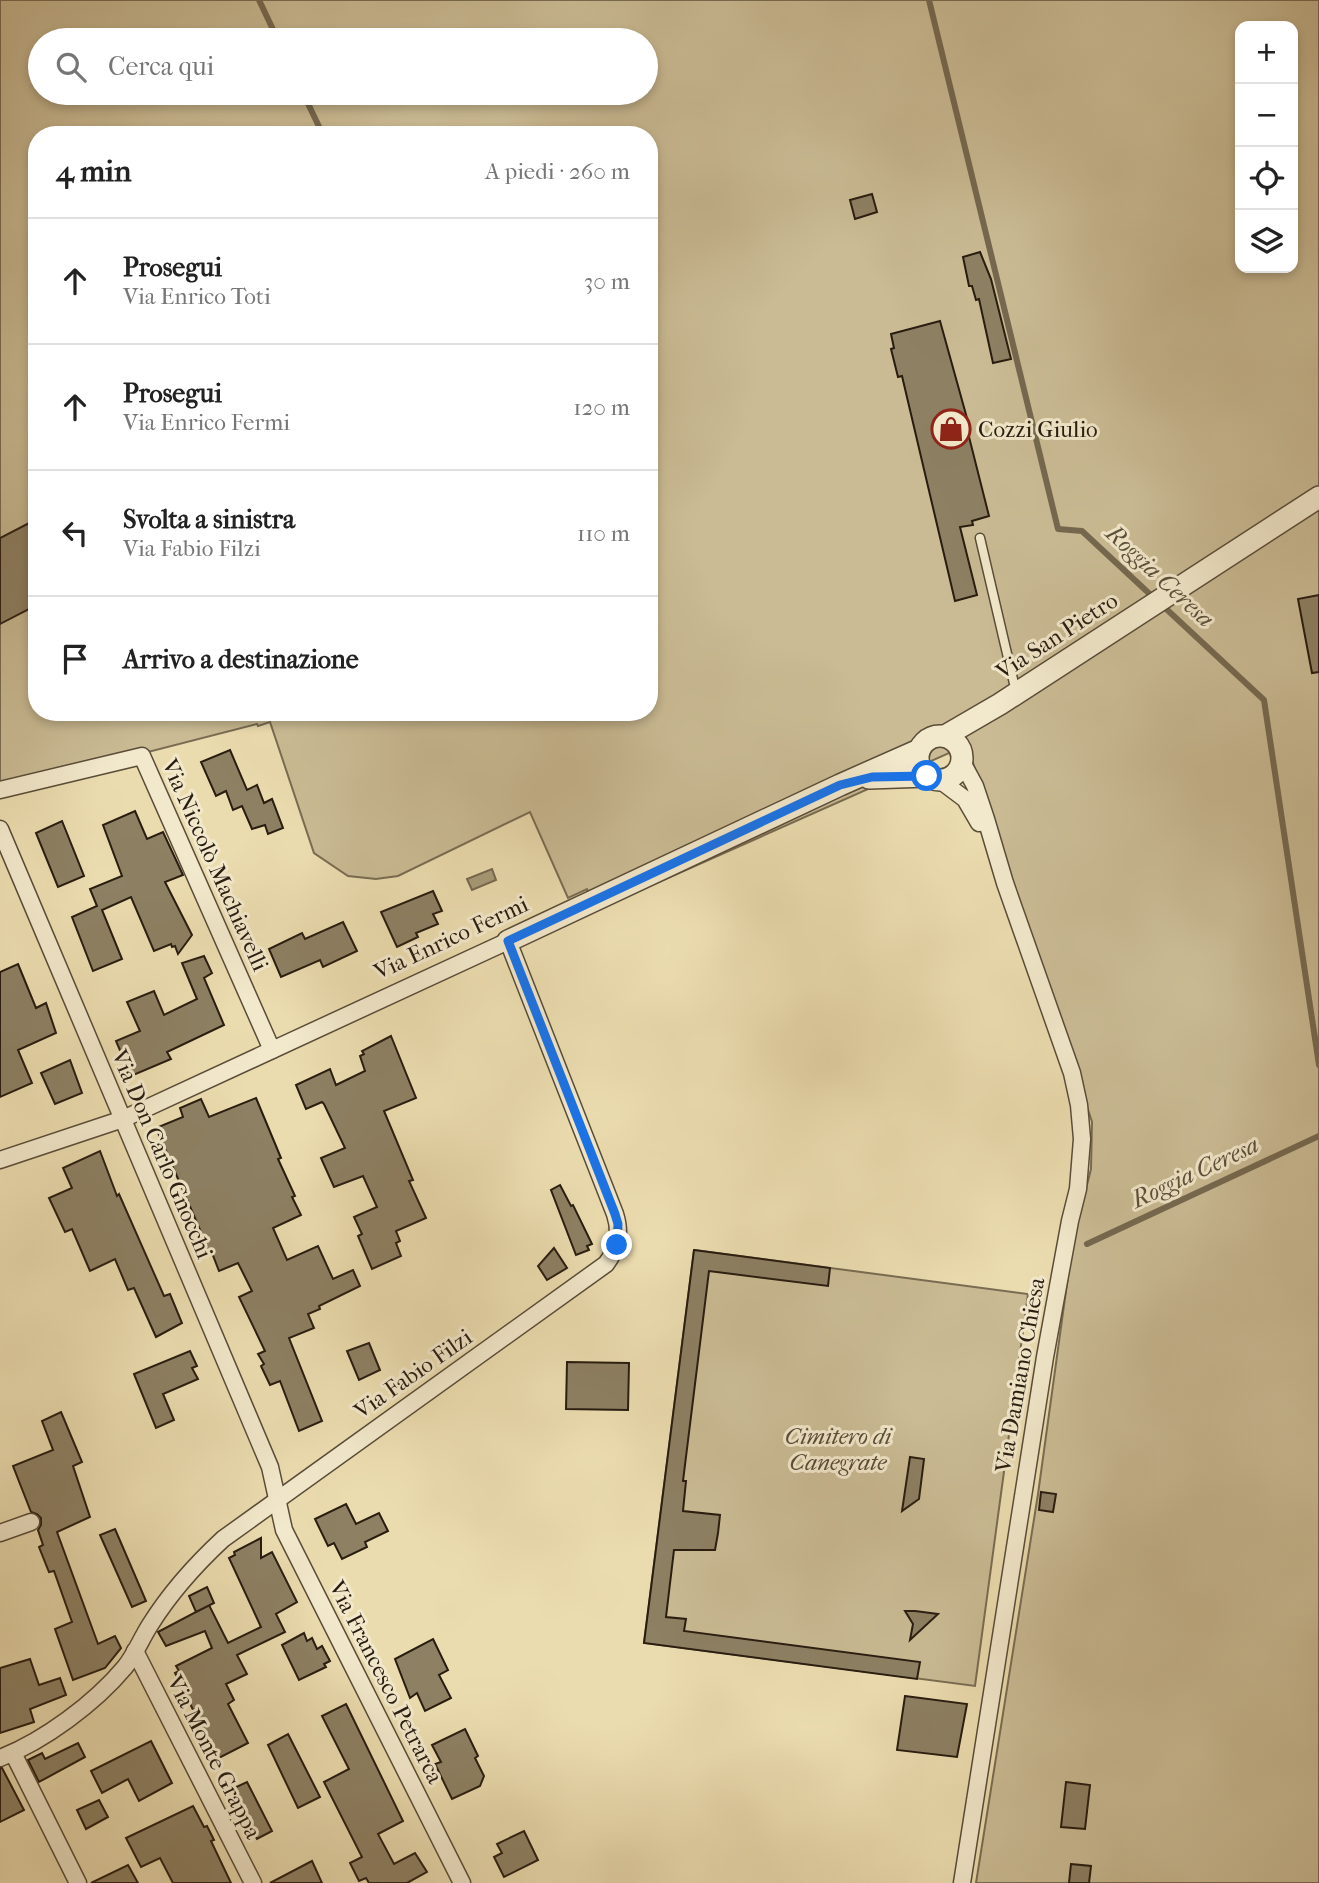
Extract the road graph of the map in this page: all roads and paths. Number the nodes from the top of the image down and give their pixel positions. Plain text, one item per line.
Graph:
1 (1319, 497) edge
2 (980, 538) dead end
3 (1008, 699) junction
4 (956, 749) junction
5 (919, 750) junction
6 (934, 779) junction
7 (840, 785) junction
8 (0, 790) edge
9 (0, 829) edge
10 (1005, 883) junction
11 (508, 941) junction
12 (272, 1050) junction
13 (122, 1119) junction
14 (0, 1160) edge
15 (277, 1499) junction
16 (31, 1522) dead end
17 (0, 1533) edge
18 (135, 1651) junction
19 (7, 1756) edge
20 (78, 1883) edge
21 (253, 1883) edge
22 (462, 1883) edge
23 (962, 1883) edge

1 - 3 street, Via San Pietro
2 - 3 lane
3 - 4 street, Via San Pietro
4 - 5 street
4 - 6 street
4 - 10 street, Via Damiano Chiesa
5 - 6 street
5 - 7 street, Via Enrico Fermi
6 - 7 street
6 - 10 street, Via Damiano Chiesa
7 - 11 street, Via Enrico Fermi
8 - 12 street, Via Niccolò Machiavelli
9 - 13 street, Via Don Carlo Gnocchi
10 - 23 street, Via Damiano Chiesa
11 - 12 street, Via Enrico Fermi
11 - 15 street, Via Fabio Filzi
12 - 13 street, Via Enrico Fermi
13 - 14 street, Via Enrico Fermi
13 - 15 street, Via Don Carlo Gnocchi
15 - 18 street, Via Fabio Filzi
15 - 22 street, Via Francesco Petrarca
16 - 17 street
18 - 19 street, Via Fabio Filzi
18 - 21 street, Via Monte Grappa
19 - 20 street

